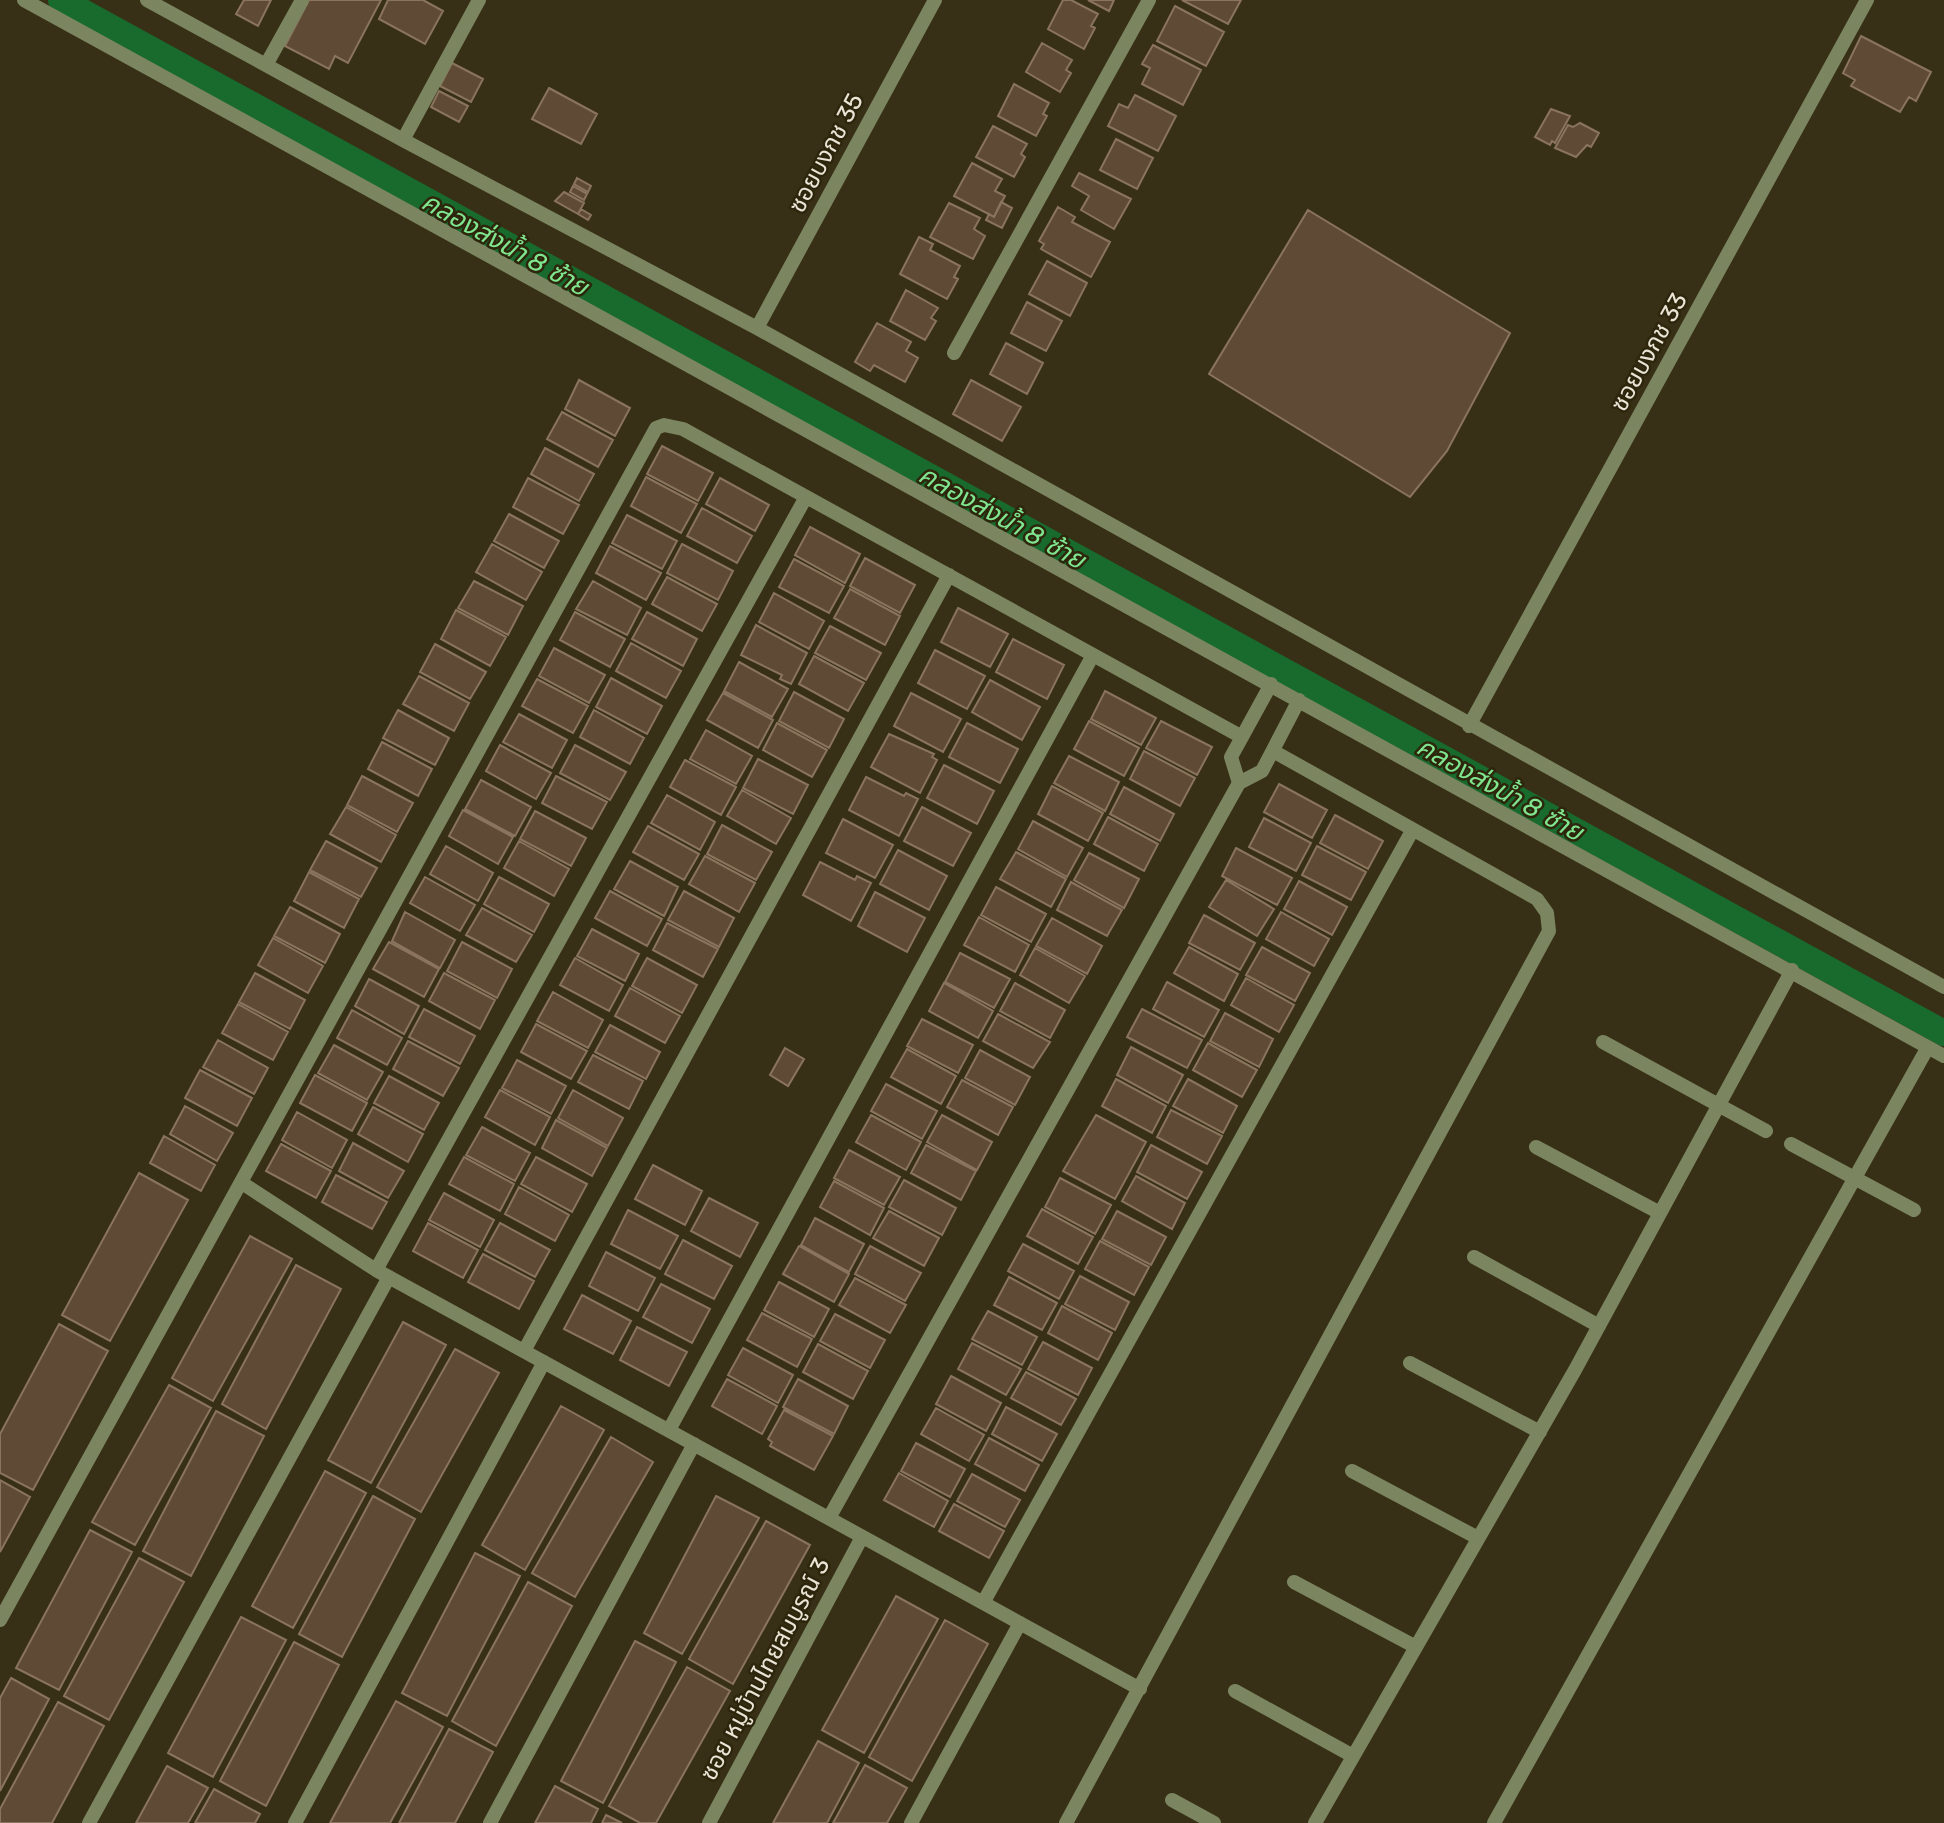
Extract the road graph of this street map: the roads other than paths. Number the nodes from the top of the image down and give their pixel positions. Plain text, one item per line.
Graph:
1 (24, 0) edge
2 (147, 0) edge
3 (302, 0) edge
4 (479, 0) edge
5 (935, 0) edge
6 (1149, 0) edge
7 (1867, 0) edge
8 (266, 65) junction
9 (402, 141) junction
10 (757, 328) junction
11 (954, 353) dead end
12 (806, 497) junction
13 (949, 575) junction
14 (1093, 655) junction
15 (1271, 684) junction
16 (1299, 700) junction
17 (1469, 726) junction
18 (1242, 737) junction
19 (1273, 751) junction
20 (1239, 783) junction
21 (1412, 831) junction
22 (1792, 970) junction
23 (1944, 987) edge
24 (1603, 1042) dead end
25 (1928, 1047) junction
26 (1944, 1055) edge
27 (1718, 1105) junction
28 (1766, 1130) dead end
29 (1791, 1144) dead end
30 (1536, 1147) dead end
31 (1854, 1178) junction
32 (242, 1183) junction
33 (1913, 1210) dead end
34 (1660, 1213) junction
35 (1474, 1257) dead end
36 (383, 1274) junction
37 (1599, 1325) junction
38 (524, 1351) junction
39 (544, 1362) junction
40 (1410, 1363) dead end
41 (669, 1430) junction
42 (1540, 1432) junction
43 (694, 1444) junction
44 (1352, 1471) dead end
45 (829, 1518) junction
46 (862, 1536) junction
47 (1478, 1538) junction
48 (1294, 1582) dead end
49 (984, 1603) junction
50 (0, 1620) edge
51 (1020, 1623) junction
52 (1416, 1647) junction
53 (1140, 1689) junction
54 (1236, 1691) dead end
55 (1353, 1756) junction
56 (1172, 1800) dead end
57 (89, 1823) edge
58 (295, 1823) edge
59 (491, 1823) edge
60 (709, 1823) edge
61 (911, 1823) edge
62 (1066, 1823) edge
63 (1214, 1823) edge
64 (1315, 1823) edge
65 (1494, 1823) edge

1 - 15 street
2 - 8 street
3 - 8 street
4 - 9 street
5 - 10 street, ซอยบงกช 35
6 - 11 street
7 - 17 street, ซอยบงกช 33
8 - 9 street
9 - 10 street
10 - 17 street
12 - 13 street
12 - 32 street
12 - 36 street
13 - 14 street
13 - 38 street
14 - 18 street
14 - 41 street
15 - 16 street
15 - 18 street
16 - 19 street
16 - 22 street
17 - 23 street
18 - 20 street
19 - 20 street
19 - 21 street
20 - 45 street
21 - 49 street
21 - 53 street
22 - 25 street
22 - 27 street
24 - 27 street
25 - 26 street
25 - 31 street
27 - 28 street
27 - 34 street
29 - 31 street
30 - 34 street
31 - 33 street
31 - 65 street
32 - 36 street
32 - 50 street
34 - 37 street
35 - 37 street
36 - 38 street
36 - 57 street
37 - 42 street
38 - 39 street
39 - 41 street
39 - 58 street
40 - 42 street
41 - 43 street
42 - 47 street
43 - 45 street
43 - 59 street
44 - 47 street
45 - 46 street
46 - 49 street
46 - 60 street, ซอย หมู่บ้านไทยสมบูรณ์ 3
47 - 52 street
48 - 52 street
49 - 51 street
51 - 53 street
51 - 61 street
52 - 55 street
53 - 62 street
54 - 55 street
55 - 64 street
56 - 63 street

